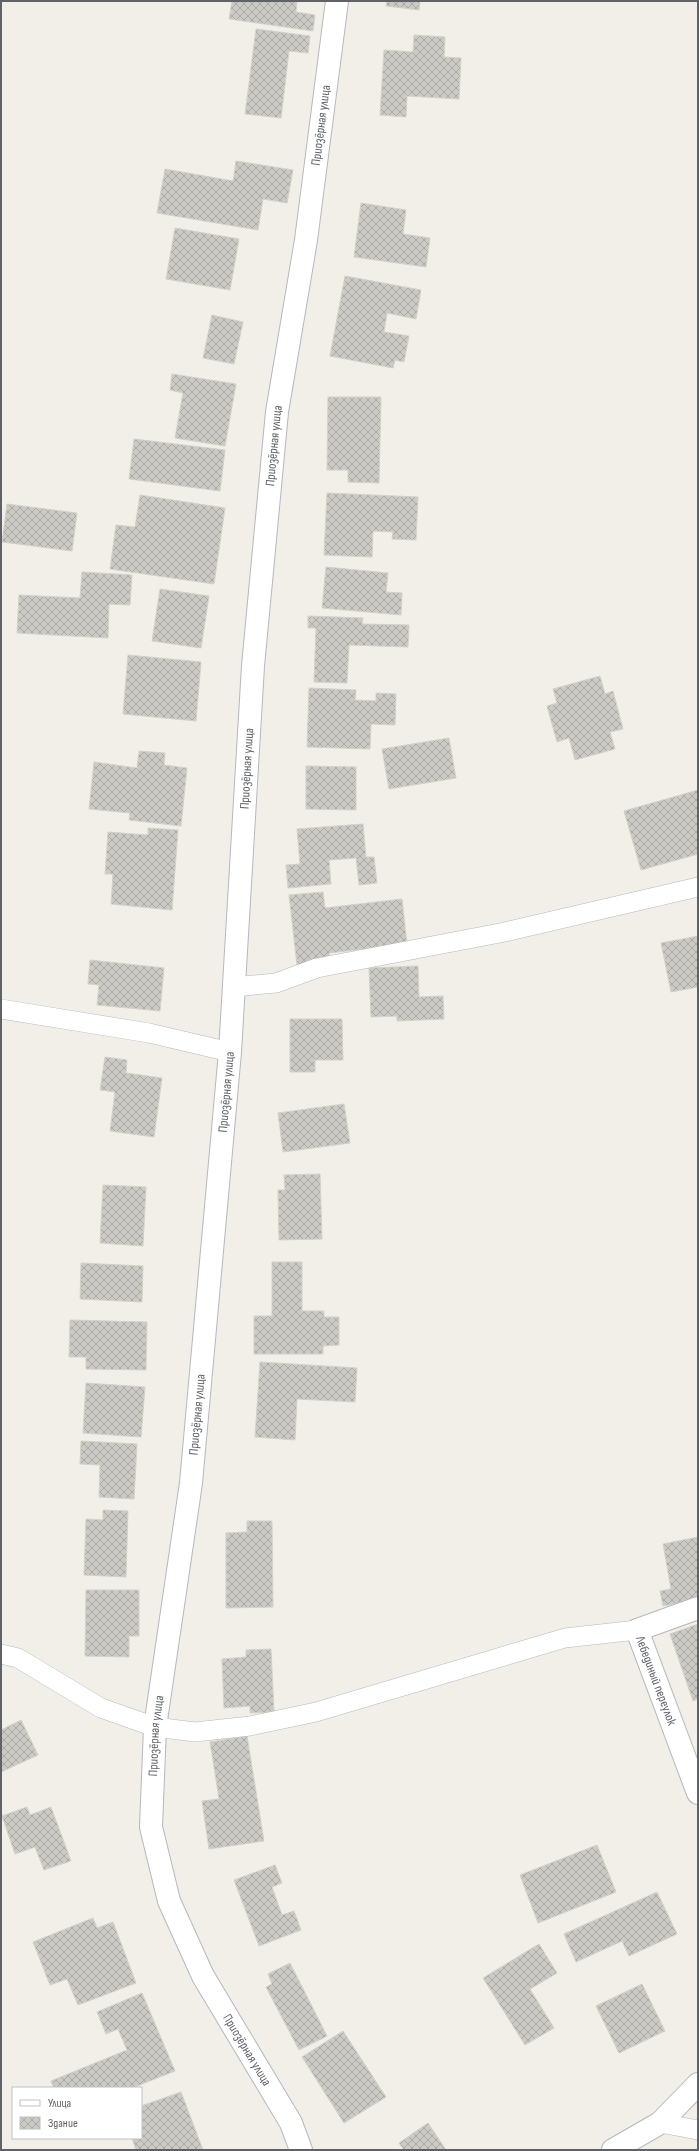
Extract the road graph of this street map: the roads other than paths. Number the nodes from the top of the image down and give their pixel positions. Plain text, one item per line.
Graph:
1 (337, 1) edge
2 (698, 887) edge
3 (233, 987) junction
4 (1, 1009) edge
5 (230, 1052) junction
6 (698, 1608) edge
7 (637, 1630) junction
8 (1, 1654) edge
9 (155, 1727) junction
10 (698, 1793) edge
11 (698, 2084) edge
12 (660, 2124) junction
13 (698, 2130) edge
14 (301, 2150) edge
15 (613, 2150) edge

1 - 3 street, Приозёрная улица
2 - 3 lane
3 - 5 street, Приозёрная улица
4 - 5 lane
5 - 9 street, Приозёрная улица
6 - 7 street, Лебединый переулок
7 - 9 lane
7 - 10 street, Лебединый переулок
8 - 9 lane
9 - 14 street, Приозёрная улица
11 - 12 street
12 - 13 lane
12 - 15 street

